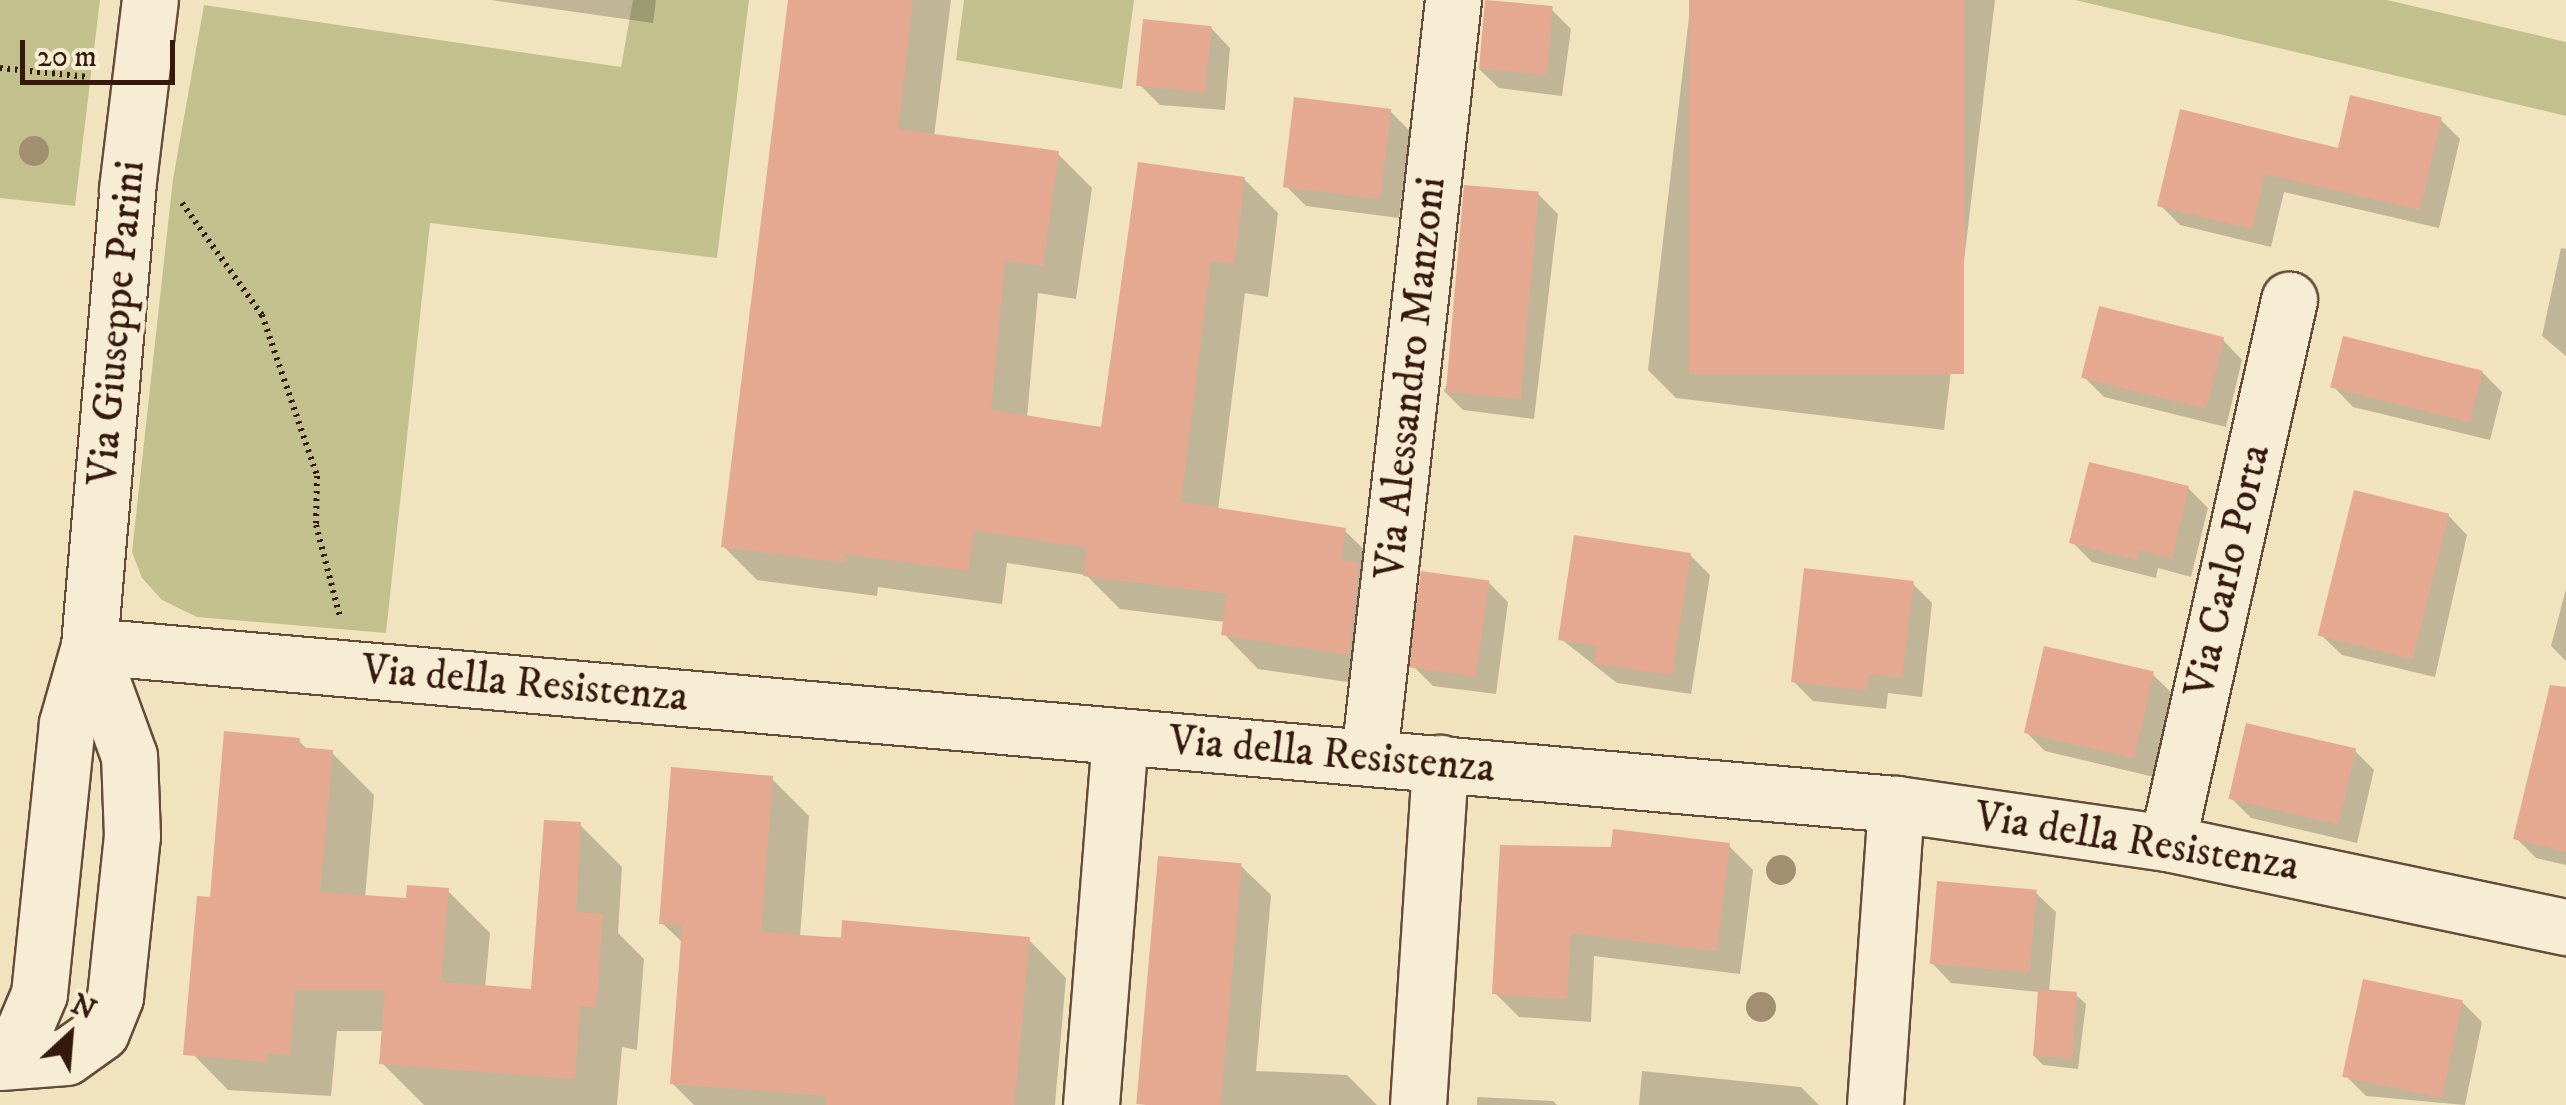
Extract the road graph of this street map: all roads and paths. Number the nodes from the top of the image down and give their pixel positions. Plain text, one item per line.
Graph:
1 (150, 0) edge
2 (1453, 0) edge
3 (0, 68) edge
4 (140, 85) junction
5 (127, 190) junction
6 (2289, 300) dead end
7 (89, 646) junction
8 (348, 668) junction
9 (1120, 738) junction
10 (1369, 756) junction
11 (1440, 763) junction
12 (1896, 804) junction
13 (2167, 843) junction
14 (2566, 926) edge
15 (0, 1050) edge
16 (0, 1062) edge
17 (1091, 1105) edge
18 (1418, 1105) edge
19 (1875, 1105) edge

1 - 4 street, Via Giuseppe Parini
2 - 10 street, Via Alessandro Manzoni
3 - 4 path
4 - 5 street, Via Giuseppe Parini
5 - 7 street, Via Giuseppe Parini
5 - 8 path
6 - 13 street, Via Carlo Porta
7 - 8 street, Via della Resistenza
7 - 15 street, Via Giuseppe Parini
7 - 16 street, Via Giuseppe Parini
8 - 9 street, Via della Resistenza
9 - 10 street, Via della Resistenza
9 - 17 street
10 - 11 street, Via della Resistenza
11 - 12 street, Via della Resistenza
11 - 18 street
12 - 13 street, Via della Resistenza
12 - 19 street
13 - 14 street, Via della Resistenza

